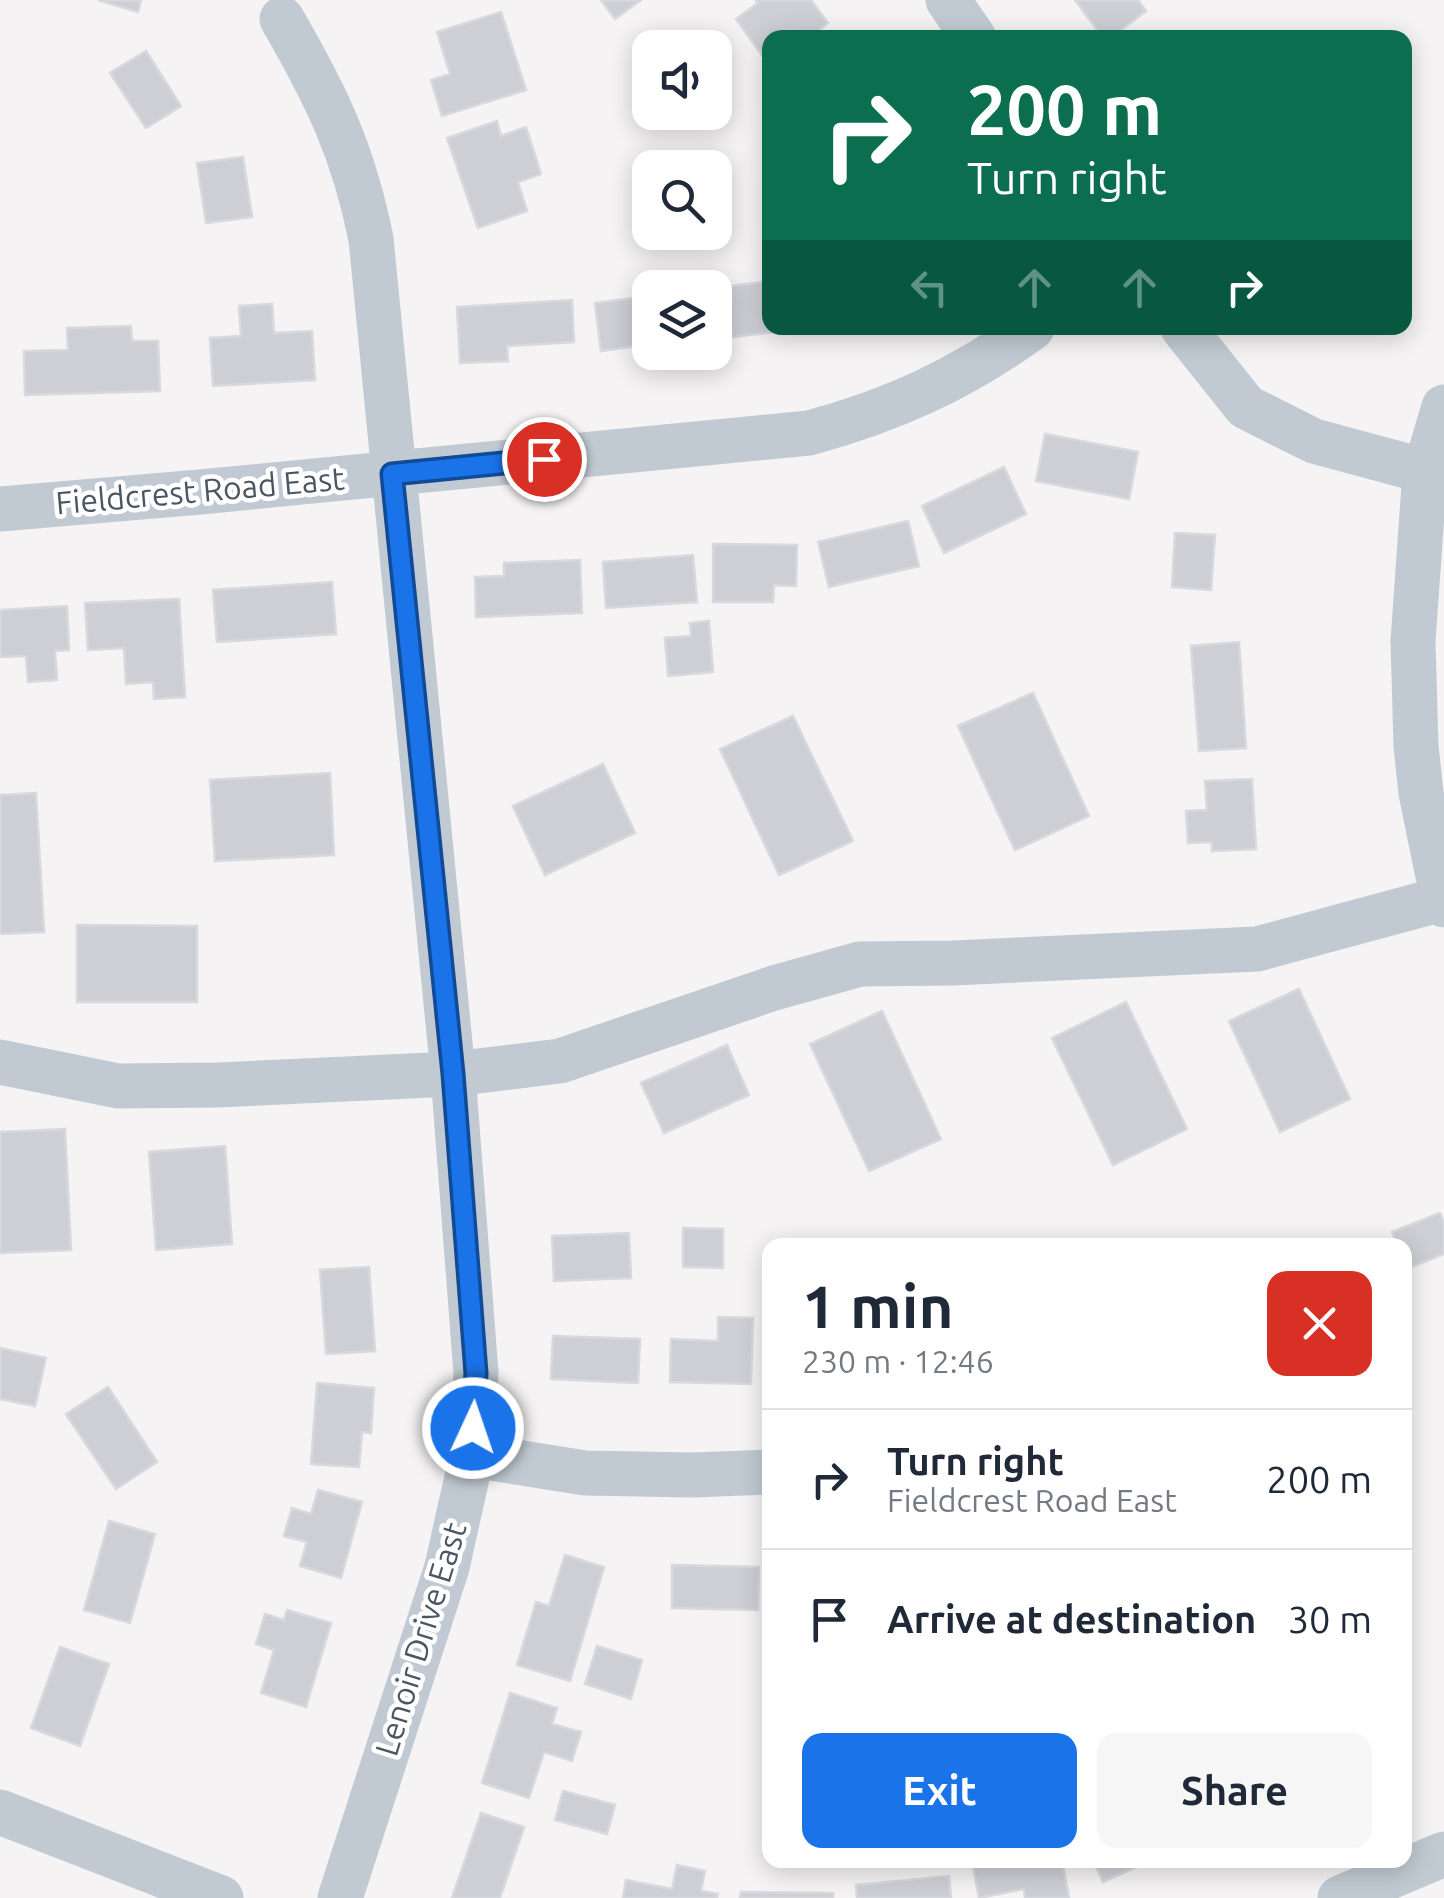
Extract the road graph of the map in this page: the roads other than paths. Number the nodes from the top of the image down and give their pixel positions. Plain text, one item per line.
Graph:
1 (948, 0) edge
2 (282, 19) dead end
3 (969, 30) edge
4 (1022, 335) edge
5 (1189, 335) edge
6 (1444, 407) edge
7 (1425, 471) junction
8 (392, 474) junction
9 (0, 508) edge
10 (1443, 902) edge
11 (0, 1062) edge
12 (453, 1074) junction
13 (472, 1455) junction
14 (762, 1472) edge
15 (0, 1812) edge
16 (1444, 1854) edge
17 (1411, 1868) edge
18 (1412, 1868) edge
19 (220, 1898) edge
20 (340, 1898) edge
21 (1340, 1898) edge

1 - 3 street
2 - 8 street, Lenoir Drive East
4 - 8 street, Fieldcrest Road East
5 - 7 street
6 - 7 street
7 - 10 street
8 - 9 street, Fieldcrest Road East
8 - 12 street, Lenoir Drive East
10 - 12 street
11 - 12 street
12 - 13 street, Lenoir Drive East
13 - 14 street
13 - 20 street, Lenoir Drive East
15 - 19 street
16 - 18 street
17 - 21 street

